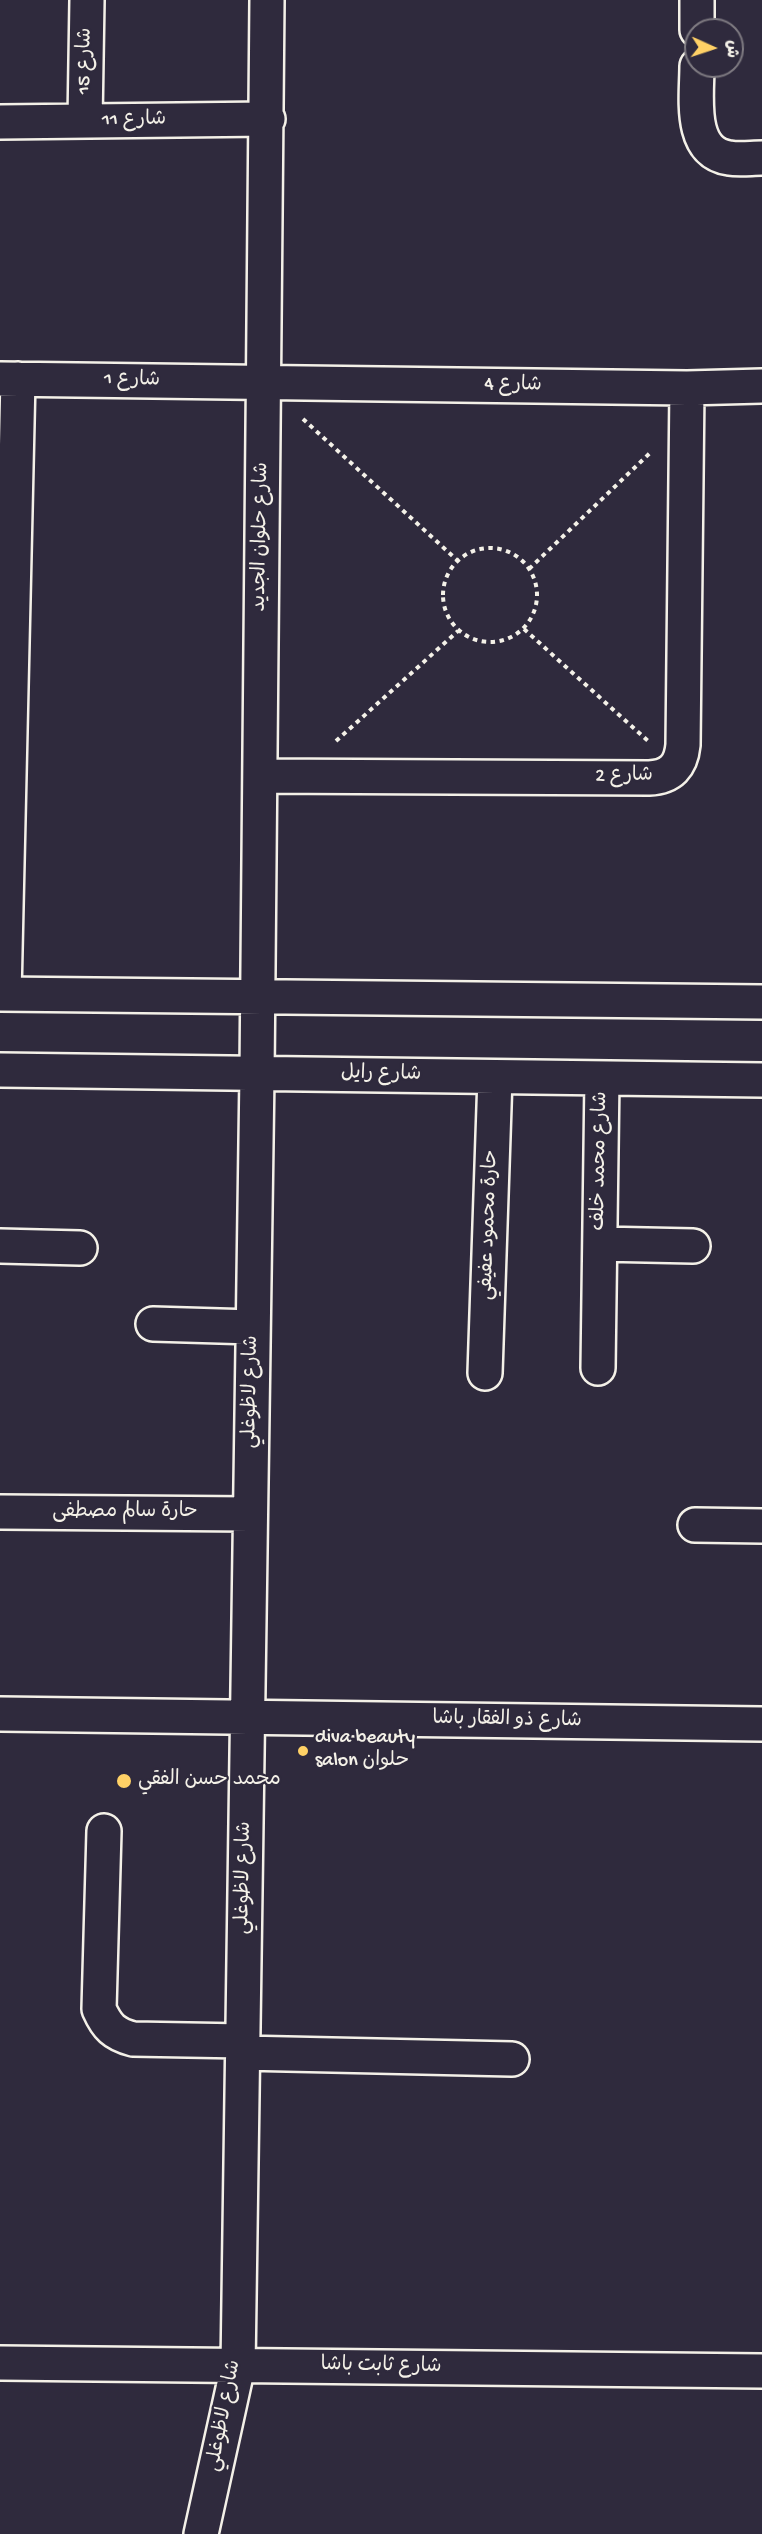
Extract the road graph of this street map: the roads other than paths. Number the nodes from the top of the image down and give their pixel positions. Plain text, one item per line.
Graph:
1 (87, 0) edge
2 (267, 0) edge
3 (697, 0) edge
4 (697, 18) edge
5 (697, 78) edge
6 (268, 119) junction
7 (85, 121) junction
8 (0, 122) edge
9 (762, 158) edge
10 (9, 379) edge
11 (264, 383) junction
12 (762, 386) edge
13 (687, 402) junction
14 (260, 776) junction
15 (2, 994) edge
16 (257, 997) junction
17 (762, 1002) edge
18 (0, 1071) edge
19 (257, 1074) junction
20 (495, 1077) junction
21 (602, 1078) junction
22 (762, 1080) edge
23 (600, 1244) junction
24 (0, 1246) edge
25 (693, 1246) dead end
26 (80, 1248) dead end
27 (153, 1324) dead end
28 (253, 1327) junction
29 (598, 1368) dead end
30 (485, 1373) dead end
31 (0, 1512) edge
32 (250, 1514) junction
33 (695, 1525) dead end
34 (762, 1526) edge
35 (0, 1714) edge
36 (247, 1718) junction
37 (762, 1724) edge
38 (104, 1831) dead end
39 (242, 2047) junction
40 (512, 2060) dead end
41 (0, 2363) edge
42 (238, 2366) junction
43 (762, 2371) edge
44 (201, 2534) edge

1 - 7 street, شارع 15
2 - 6 street, شارع حلوان الجديد
3 - 4 street
5 - 9 street
6 - 7 street, شارع 11
6 - 11 street, شارع حلوان الجديد
7 - 8 street, شارع 11
10 - 11 street, شارع 1
10 - 15 street
11 - 13 street, شارع 4
11 - 14 street, شارع حلوان الجديد
12 - 13 street, شارع 4
13 - 14 street, شارع 2
14 - 16 street, شارع حلوان الجديد
15 - 16 street
16 - 17 street
16 - 19 street, شارع حلوان الجديد
18 - 19 street, شارع رايل
19 - 20 street, شارع رايل
19 - 28 street, شارع لاظوغلي
20 - 21 street, شارع رايل
20 - 30 street, حارة محمود عفيفي
21 - 22 street, شارع رايل
21 - 23 street, شارع محمد خلف
23 - 25 street, شارع محمد خلف
23 - 29 street, شارع محمد خلف
24 - 26 street
27 - 28 street
28 - 32 street, شارع لاظوغلي
31 - 32 street, حارة سالم مصطفى
32 - 36 street, شارع لاظوغلي
33 - 34 street
35 - 36 street, شارع ذو الفقار باشا
36 - 37 street, شارع ذو الفقار باشا
36 - 39 street, شارع لاظوغلي
38 - 39 street
39 - 40 street
39 - 42 street, شارع لاظوغلي
41 - 42 street, شارع ثابت باشا
42 - 43 street, شارع ثابت باشا
42 - 44 street, شارع لاظوغلي

